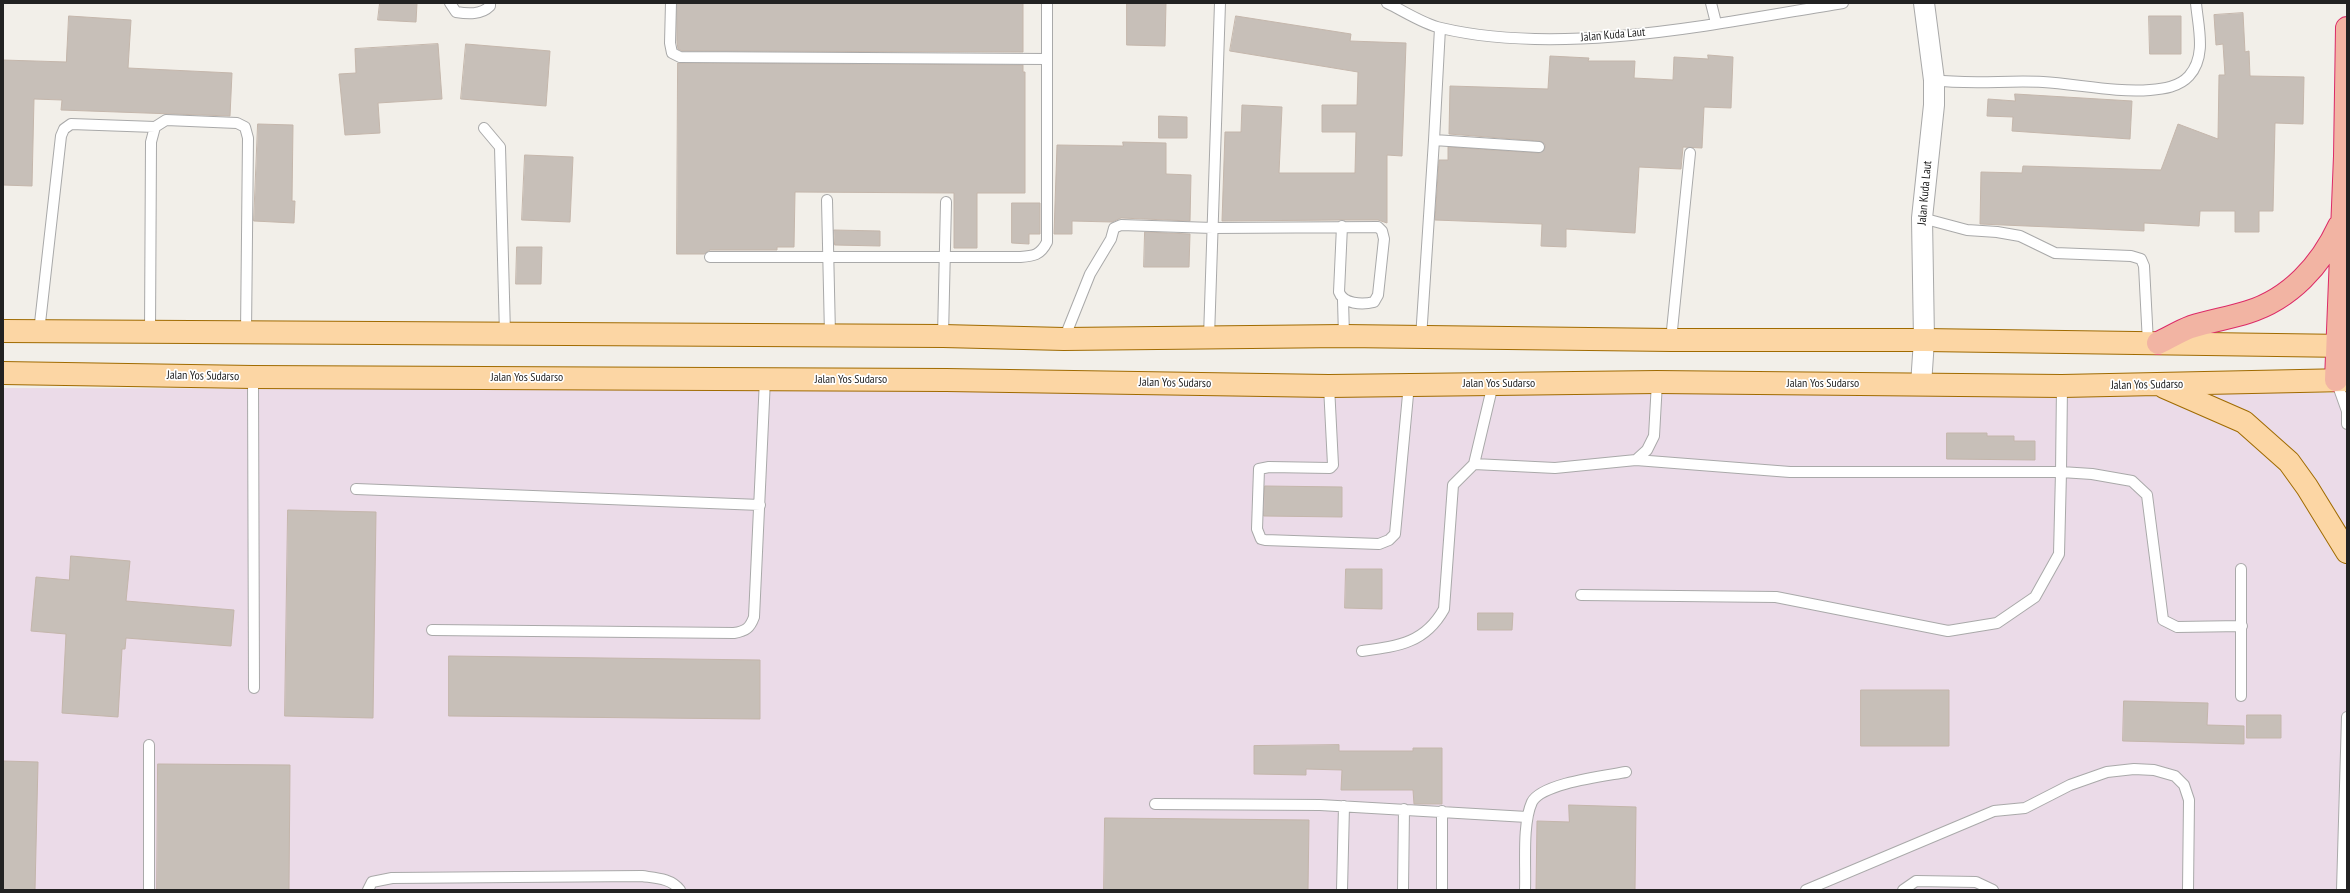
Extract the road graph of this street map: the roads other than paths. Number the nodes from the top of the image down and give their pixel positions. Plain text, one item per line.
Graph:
1 (450, 3) edge
2 (490, 3) edge
3 (671, 3) edge
4 (1047, 3) edge
5 (1220, 3) edge
6 (1387, 3) edge
7 (1711, 3) edge
8 (1843, 3) edge
9 (1924, 3) edge
10 (2196, 3) edge
11 (1716, 23) junction
12 (1440, 28) junction
13 (2347, 28) edge
14 (1047, 59) junction
15 (1934, 80) junction
16 (155, 127) junction
17 (484, 128) dead end
18 (1434, 140) junction
19 (1539, 147) dead end
20 (1690, 153) dead end
21 (827, 200) dead end
22 (946, 202) dead end
23 (1922, 218) junction
24 (2342, 219) junction
25 (1342, 226) junction
26 (1213, 228) junction
27 (828, 256) junction
28 (710, 257) dead end
29 (945, 257) junction
30 (1343, 300) junction
31 (3, 331) edge
32 (39, 332) junction
33 (150, 332) junction
34 (246, 333) junction
35 (505, 334) junction
36 (830, 335) junction
37 (943, 336) junction
38 (1344, 336) junction
39 (1209, 337) junction
40 (1421, 338) junction
41 (1064, 339) junction
42 (1671, 340) junction
43 (1924, 340) junction
44 (2153, 343) junction
45 (2342, 345) edge
46 (3, 373) edge
47 (253, 377) junction
48 (765, 379) junction
49 (2341, 380) edge
50 (1657, 382) junction
51 (1409, 384) junction
52 (1493, 384) junction
53 (1922, 385) junction
54 (2159, 385) junction
55 (1330, 386) junction
56 (2062, 386) junction
57 (2347, 411) edge
58 (2347, 424) edge
59 (1636, 460) junction
60 (1474, 464) junction
61 (2062, 472) junction
62 (356, 489) dead end
63 (760, 505) junction
64 (2347, 552) edge
65 (2241, 569) dead end
66 (1581, 595) dead end
67 (2242, 626) junction
68 (432, 630) dead end
69 (1362, 651) dead end
70 (254, 688) dead end
71 (2241, 696) dead end
72 (2347, 717) edge
73 (150, 746) dead end
74 (1626, 772) dead end
75 (2347, 798) edge
76 (1155, 804) dead end
77 (1344, 806) junction
78 (1404, 809) junction
79 (1442, 811) junction
80 (1527, 817) junction
81 (149, 890) edge
82 (368, 890) edge
83 (680, 890) edge
84 (1342, 890) edge
85 (1403, 890) edge
86 (1442, 890) edge
87 (1525, 890) edge
88 (1806, 890) edge
89 (1903, 890) edge
90 (1993, 890) edge
91 (2188, 890) edge
92 (2342, 890) edge

1 - 2 lane
3 - 14 lane
4 - 14 lane
5 - 26 lane
6 - 12 lane, Jalan Kuda Laut
7 - 11 lane
8 - 11 lane, Jalan Kuda Laut
9 - 15 street, Jalan Kuda Laut
10 - 15 lane
11 - 12 lane, Jalan Kuda Laut
12 - 18 lane
13 - 24 highway
14 - 29 lane
15 - 23 street, Jalan Kuda Laut
16 - 32 lane
16 - 33 lane
16 - 34 lane
17 - 35 lane
18 - 19 lane
18 - 40 lane
20 - 42 lane
21 - 27 lane
22 - 29 lane
23 - 43 street, Jalan Kuda Laut
23 - 44 lane
24 - 44 highway
24 - 45 highway
25 - 26 lane
25 - 30 lane
25 - 30 lane
26 - 39 lane
26 - 41 lane
27 - 28 lane
27 - 29 lane
27 - 36 lane
29 - 37 lane
30 - 38 lane
31 - 32 main road
32 - 33 main road
33 - 34 main road
34 - 35 main road
35 - 36 main road
36 - 37 main road
37 - 41 main road
38 - 39 main road
38 - 40 main road
39 - 41 main road
40 - 42 main road
42 - 43 main road
43 - 44 main road
43 - 53 street, Jalan Kuda Laut
44 - 45 main road
45 - 49 highway
46 - 47 main road, Jalan Yos Sudarso
47 - 48 main road, Jalan Yos Sudarso
47 - 70 lane
48 - 55 main road, Jalan Yos Sudarso
48 - 63 lane
49 - 54 main road, Jalan Yos Sudarso
49 - 57 lane
50 - 52 main road, Jalan Yos Sudarso
50 - 53 main road, Jalan Yos Sudarso
50 - 59 lane
51 - 52 main road, Jalan Yos Sudarso
51 - 55 main road, Jalan Yos Sudarso
51 - 55 lane
52 - 60 lane
53 - 56 main road, Jalan Yos Sudarso
54 - 56 main road, Jalan Yos Sudarso
54 - 64 main road
56 - 61 lane
57 - 58 lane
59 - 60 lane
59 - 61 lane
60 - 69 lane
61 - 66 lane
61 - 67 lane
62 - 63 lane
63 - 68 lane
65 - 67 lane
67 - 71 lane
72 - 75 lane
73 - 81 lane
74 - 80 lane
75 - 92 lane
76 - 77 lane
77 - 78 lane
77 - 84 lane
78 - 79 lane
78 - 85 lane
79 - 80 lane
79 - 86 lane
80 - 87 lane
82 - 83 lane
88 - 91 lane
89 - 90 lane

